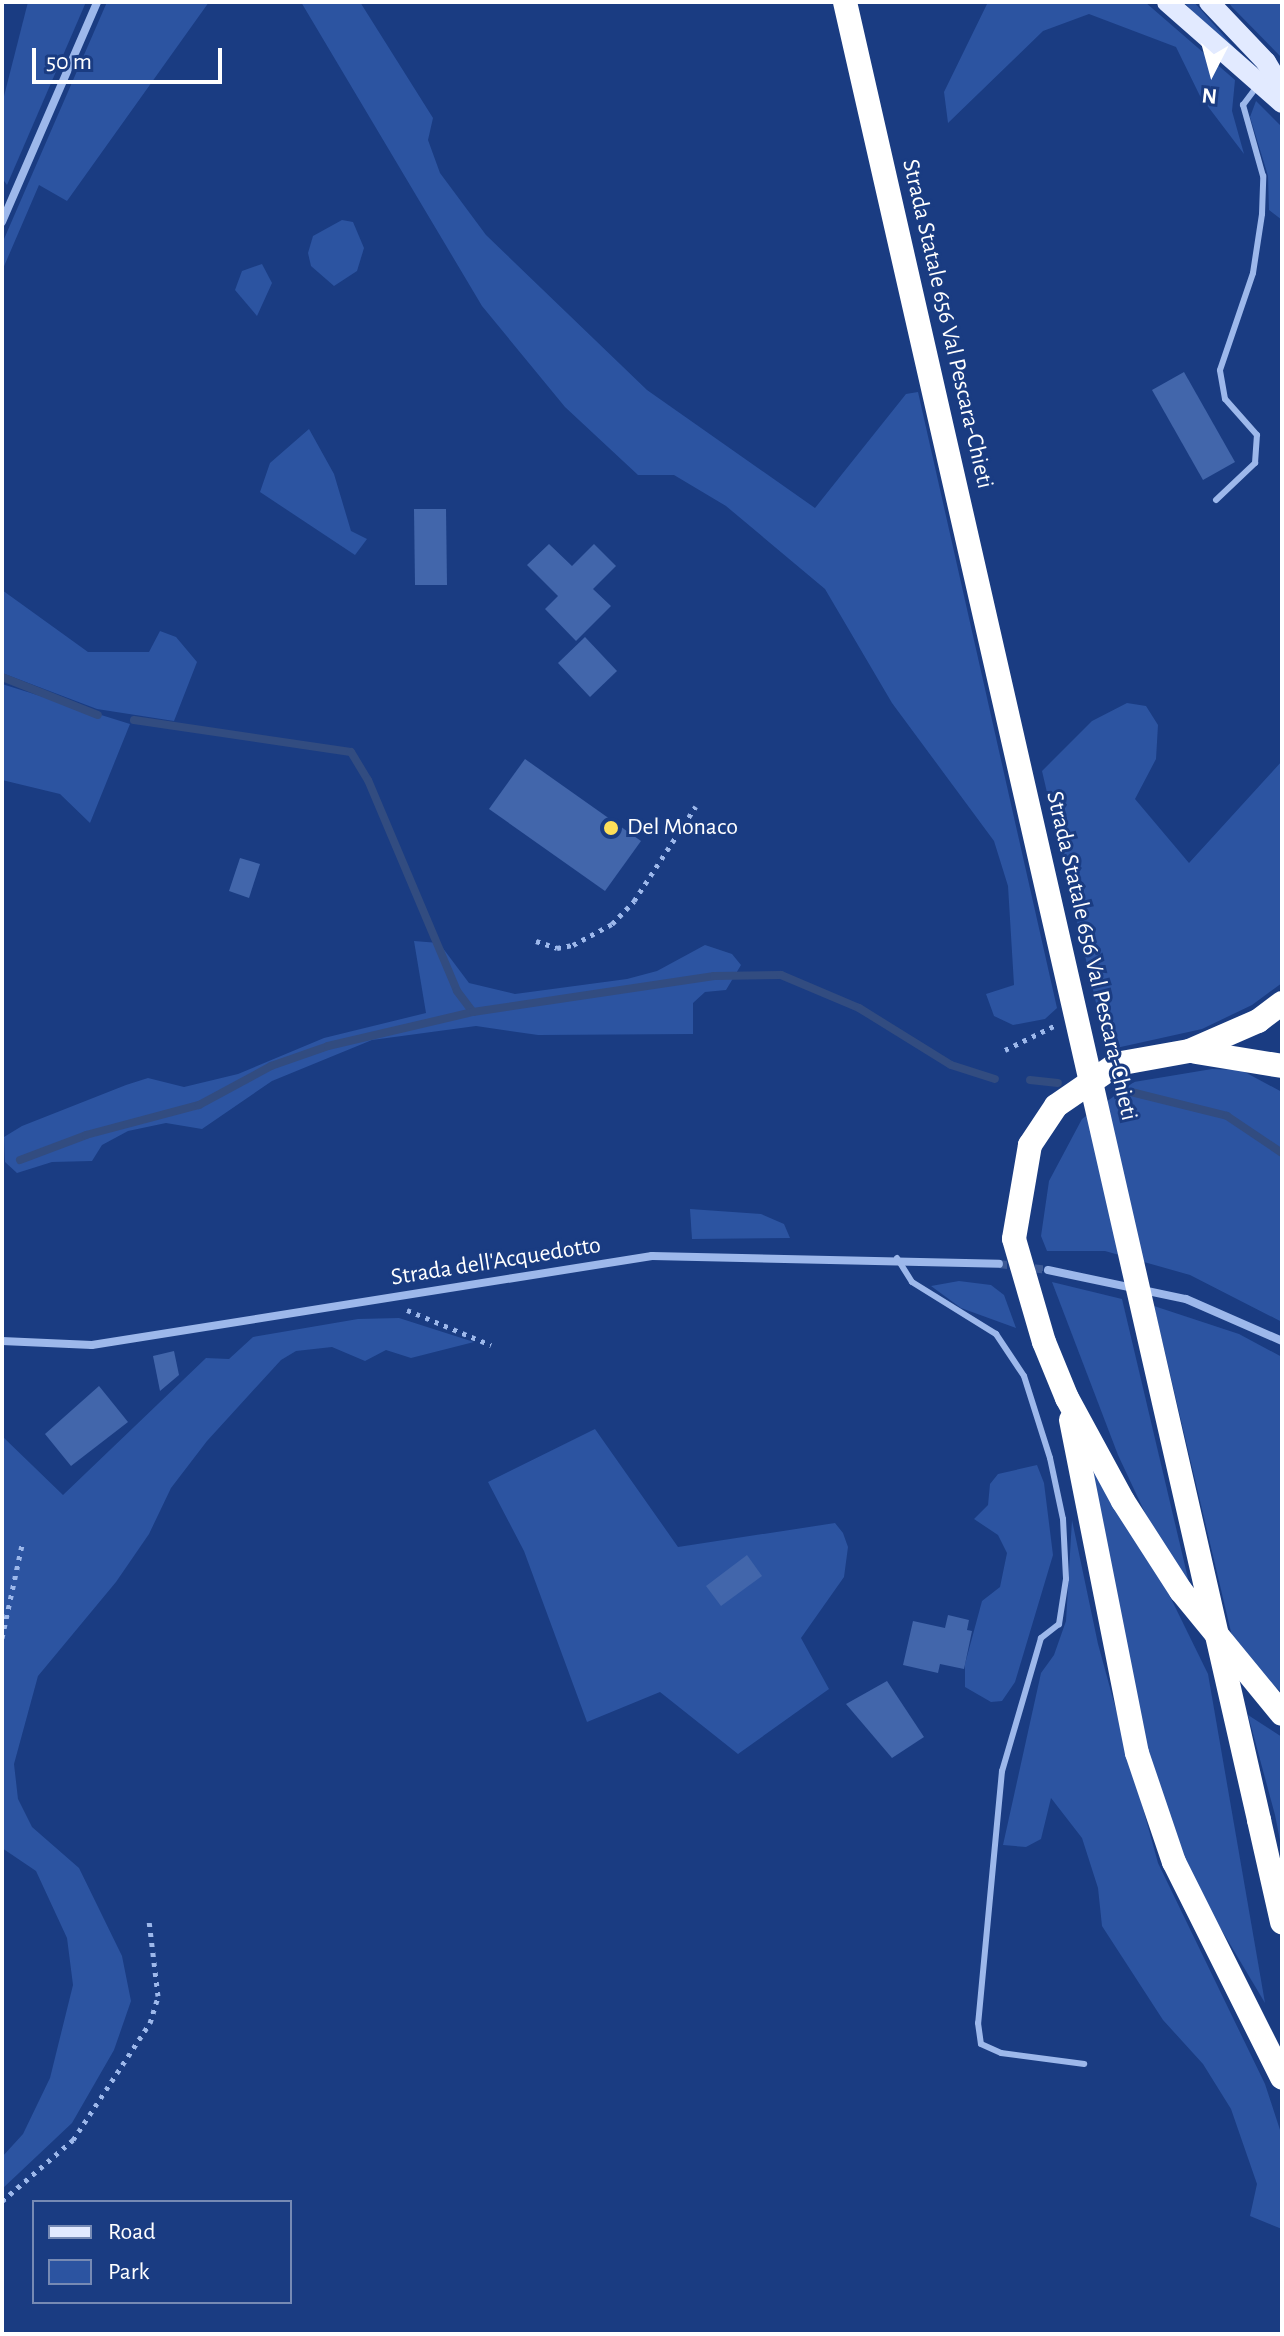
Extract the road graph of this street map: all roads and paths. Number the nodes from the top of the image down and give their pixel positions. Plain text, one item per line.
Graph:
1 (97, 2) edge
2 (845, 2) edge
3 (1167, 2) edge
4 (1209, 2) edge
5 (1258, 85) junction
6 (1282, 89) edge
7 (1282, 103) edge
8 (2, 222) edge
9 (1216, 500) dead end
10 (696, 806) dead end
11 (536, 941) dead end
12 (1282, 1003) edge
13 (1065, 1018) dead end
14 (1005, 1050) dead end
15 (1189, 1051) junction
16 (1282, 1066) edge
17 (897, 1258) junction
18 (999, 1264) tunnel mouth
19 (1048, 1270) tunnel mouth
20 (400, 1299) junction
21 (2, 1341) edge
22 (1282, 1341) edge
23 (491, 1345) dead end
24 (1067, 1398) junction
25 (22, 1545) dead end
26 (2, 1638) edge
27 (1282, 1714) edge
28 (149, 1920) dead end
29 (1282, 1922) edge
30 (1084, 2064) dead end
31 (1282, 2078) edge
32 (2, 2201) edge

1 - 8 street
2 - 29 highway, Strada Statale 656 Val Pescara-Chieti, bridge
3 - 5 main road
4 - 6 main road
5 - 7 main road
5 - 9 lane
10 - 11 path
12 - 15 highway
13 - 14 path
15 - 16 highway
15 - 24 highway
17 - 18 street, Strada dell'Acquedotto
17 - 20 street, Strada dell'Acquedotto
17 - 30 lane
19 - 22 street
20 - 21 street, Strada dell'Acquedotto
20 - 23 path
24 - 27 highway
24 - 31 highway
25 - 26 path
28 - 32 path

